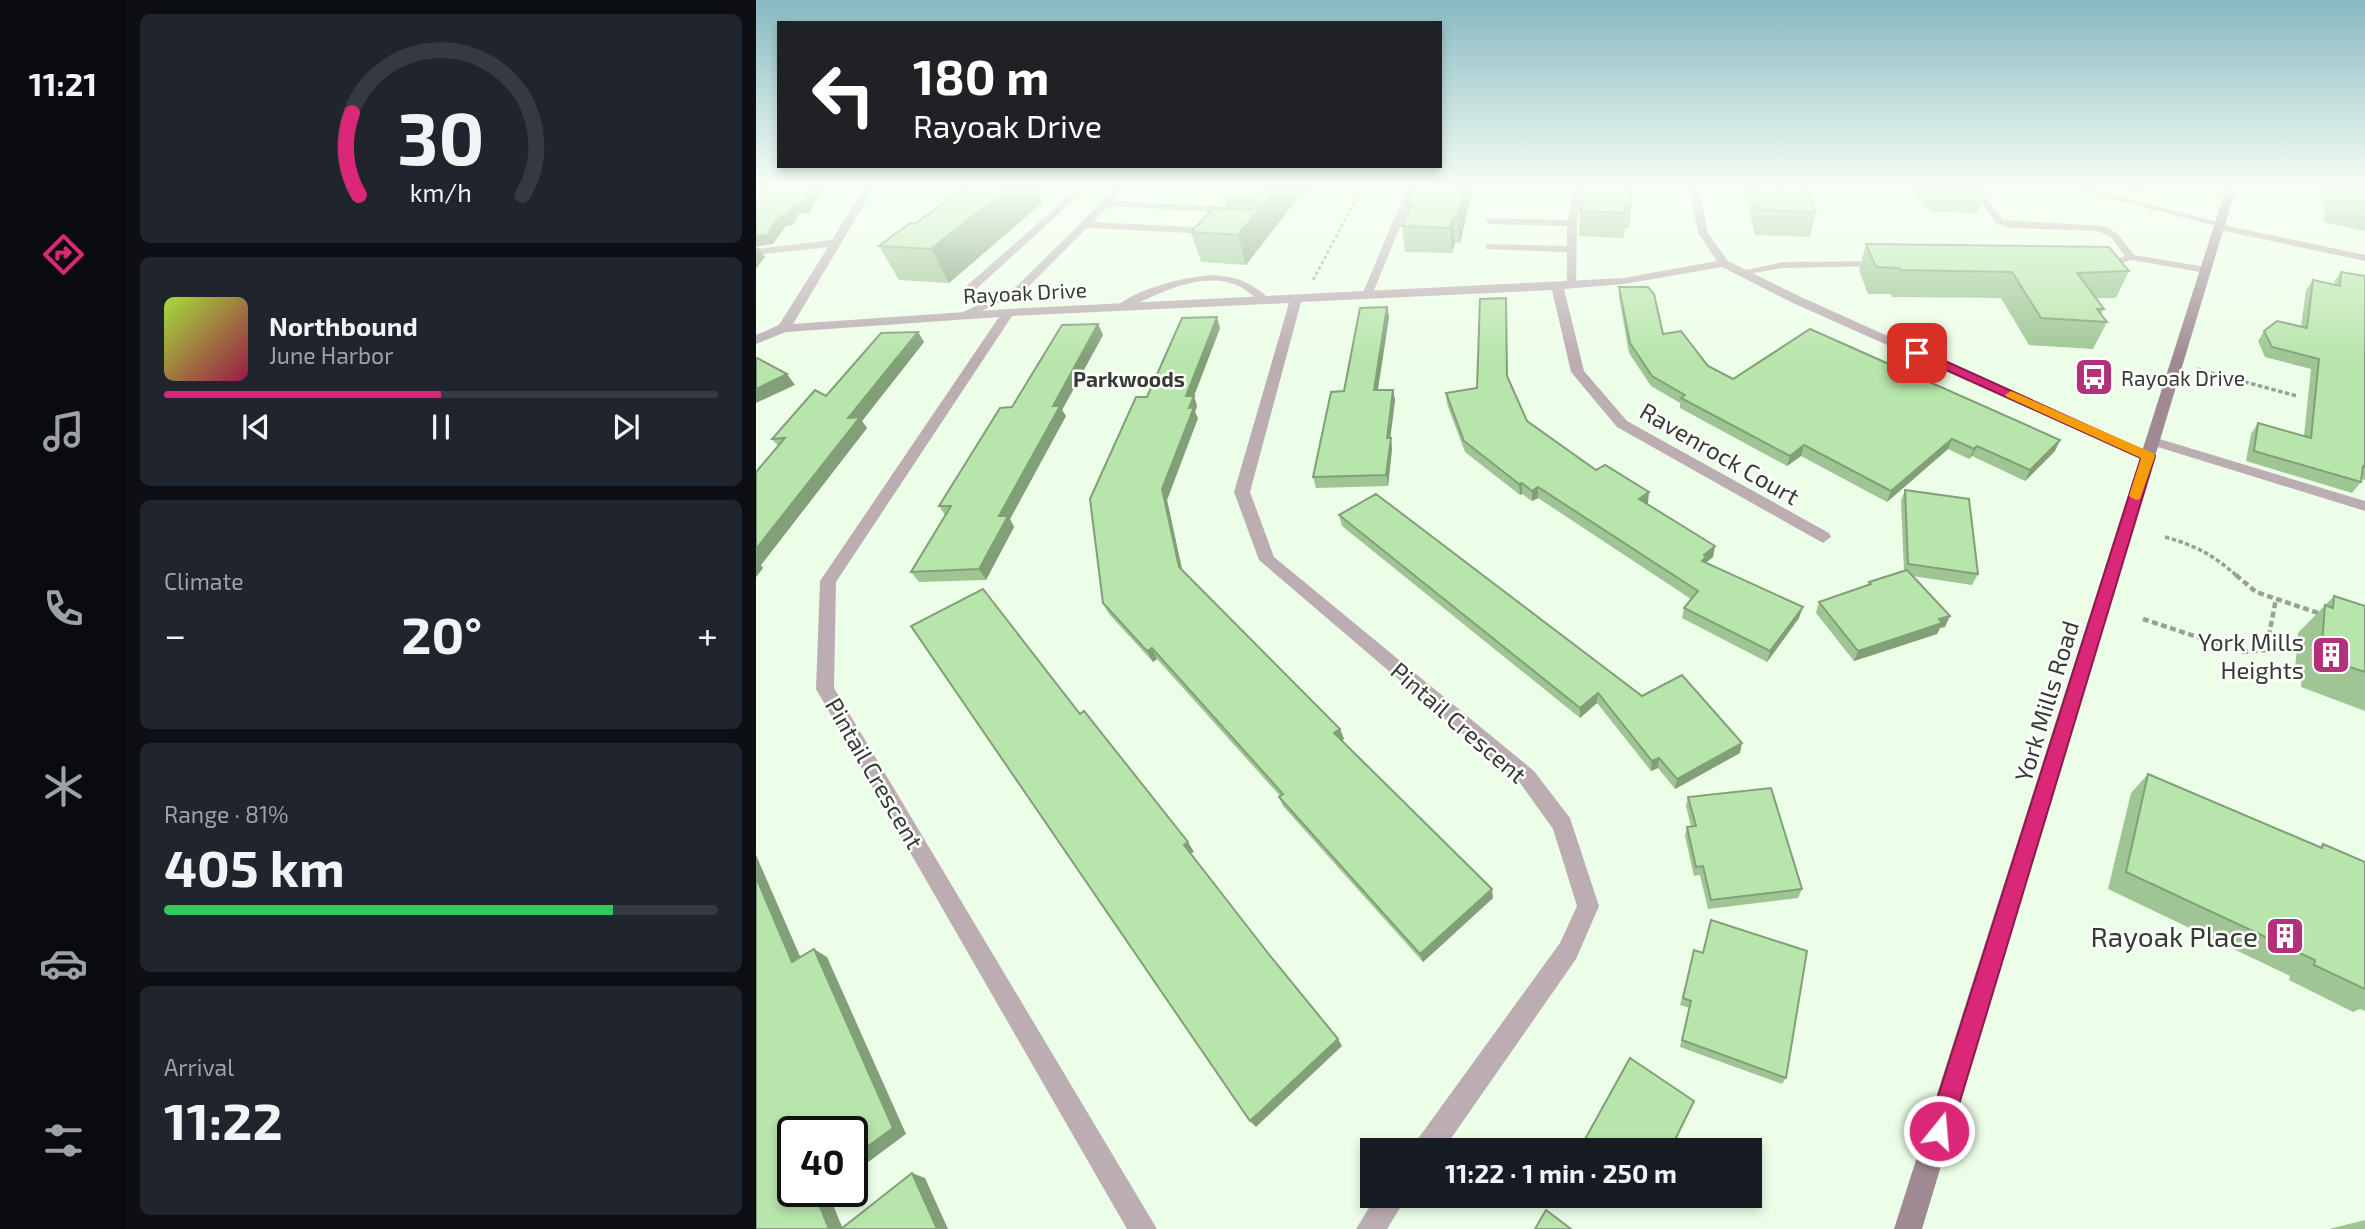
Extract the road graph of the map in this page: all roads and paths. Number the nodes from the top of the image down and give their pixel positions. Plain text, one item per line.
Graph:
1 (814, 245) edge
2 (833, 245) edge
3 (1018, 245) edge
4 (1064, 245) edge
5 (1331, 245) edge
6 (1388, 245) edge
7 (1572, 245) edge
8 (1712, 245) edge
9 (2122, 245) edge
10 (2213, 245) edge
11 (2309, 245) edge
12 (1490, 247) dead end
13 (1572, 249) junction
14 (756, 252) edge
15 (2131, 257) junction
16 (2365, 258) edge
17 (1724, 263) junction
18 (1888, 265) edge
19 (2091, 267) edge
20 (2206, 270) junction
21 (1742, 272) junction
22 (1573, 285) junction
23 (1557, 286) junction
24 (1367, 295) junction
25 (1301, 299) junction
26 (1265, 300) junction
27 (988, 304) junction
28 (1119, 308) junction
29 (1008, 313) junction
30 (963, 316) junction
31 (784, 328) junction
32 (756, 340) edge
33 (2177, 363) junction
34 (2297, 396) dead end
35 (2150, 448) junction
36 (2365, 506) edge
37 (1823, 537) dead end
38 (2165, 537) dead end
39 (2276, 599) junction
40 (2327, 616) edge
41 (2143, 620) dead end
42 (1436, 1138) edge
43 (1385, 1208) edge
44 (1143, 1229) edge
45 (1370, 1229) edge
46 (1908, 1229) edge

1 - 14 street
2 - 31 street
3 - 27 lane
4 - 27 lane
5 - 25 path
6 - 24 lane
7 - 13 lane
8 - 17 street
9 - 15 lane
10 - 20 street, York Mills Road
11 - 16 street
12 - 13 lane
13 - 22 lane
15 - 19 lane
15 - 20 lane
17 - 21 street
17 - 22 street, Rayoak Drive
18 - 21 lane
20 - 33 street, York Mills Road
21 - 35 street
22 - 23 street, Rayoak Drive
23 - 24 street, Rayoak Drive
23 - 37 street, Ravenrock Court
24 - 25 street, Rayoak Drive
25 - 26 street, Rayoak Drive
25 - 42 street, Pintail Crescent
26 - 28 street, Rayoak Drive
26 - 28 lane
27 - 30 lane
28 - 29 street, Rayoak Drive
29 - 30 street, Rayoak Drive
29 - 44 street, Pintail Crescent
30 - 31 street, Rayoak Drive
31 - 32 street, Rayoak Drive
33 - 34 path
33 - 35 street, York Mills Road
35 - 36 lane
35 - 46 street, York Mills Road
38 - 39 path
39 - 40 path
39 - 41 path
43 - 45 street

